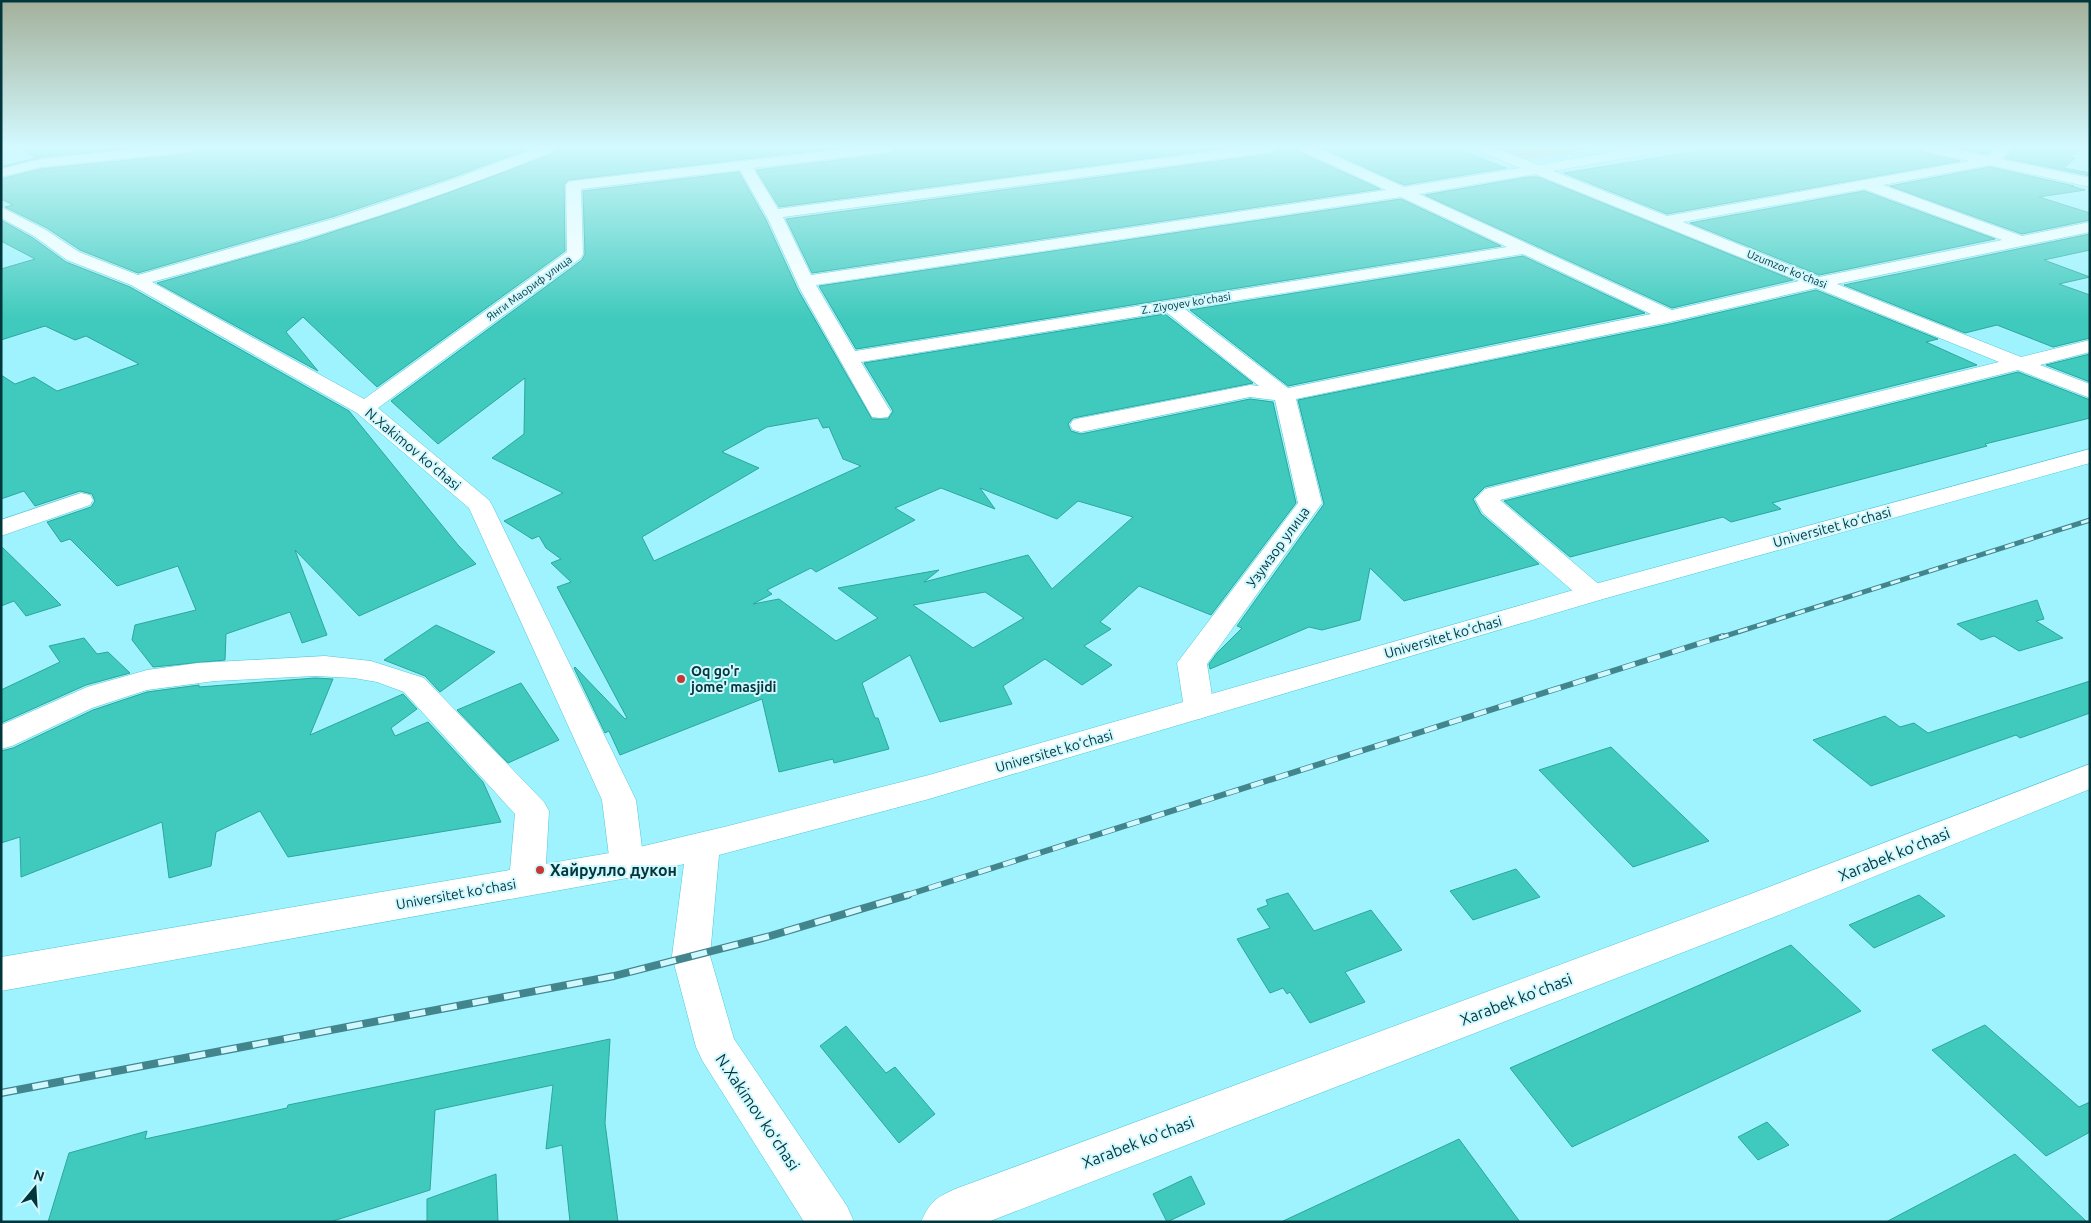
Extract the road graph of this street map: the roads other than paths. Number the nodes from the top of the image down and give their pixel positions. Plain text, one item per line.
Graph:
1 (390, 205) edge
2 (574, 205) edge
3 (768, 205) edge
4 (840, 205) edge
5 (1316, 205) edge
6 (1432, 205) edge
7 (1626, 205) edge
8 (1754, 205) edge
9 (1922, 205) edge
10 (1, 212) edge
11 (773, 214) junction
12 (1665, 221) junction
13 (2090, 227) edge
14 (2020, 240) junction
15 (1524, 249) junction
16 (137, 281) junction
17 (805, 281) junction
18 (1819, 282) junction
19 (1170, 306) junction
20 (1670, 316) junction
21 (2090, 346) edge
22 (848, 358) junction
23 (2022, 364) junction
24 (2090, 392) edge
25 (1284, 395) junction
26 (365, 408) junction
27 (880, 412) dead end
28 (1081, 425) dead end
29 (2090, 456) edge
30 (81, 500) dead end
31 (1, 530) edge
32 (1592, 593) junction
33 (1199, 708) junction
34 (1, 738) edge
35 (2090, 776) edge
36 (703, 846) junction
37 (627, 864) junction
38 (527, 881) junction
39 (1, 974) edge
40 (831, 1222) edge
41 (944, 1222) edge

1 - 16 street
2 - 26 street, Янги Маориф улица
3 - 11 street
4 - 11 street
5 - 17 street
6 - 15 street
7 - 12 street, Uzumzor koʻchasi
8 - 12 street
9 - 14 street
10 - 16 street, N.Xakimov koʻchasi
11 - 17 street
12 - 18 street, Uzumzor koʻchasi
13 - 14 street
14 - 18 street
15 - 19 street, Z. Ziyoyev ko'chasi
15 - 20 street
16 - 26 street, N.Xakimov koʻchasi
17 - 22 street
18 - 20 street
18 - 23 street, Uzumzor koʻchasi
19 - 22 street, Z. Ziyoyev ko'chasi
19 - 25 street
20 - 25 street
21 - 23 street
22 - 27 street
23 - 24 street, Uzumzor koʻchasi
23 - 32 street
25 - 28 street
25 - 33 street, Узумзор улица
26 - 37 street, N.Xakimov koʻchasi
29 - 32 street, Universitet kо‘chasi
30 - 31 street
32 - 33 street, Universitet kо‘chasi
33 - 36 street, Universitet kо‘chasi
34 - 38 street
35 - 41 street, Xarabek ko'chasi
36 - 37 street, Universitet kо‘chasi
36 - 40 street, N.Xakimov koʻchasi
37 - 38 street, Universitet kо‘chasi
38 - 39 street, Universitet kо‘chasi

